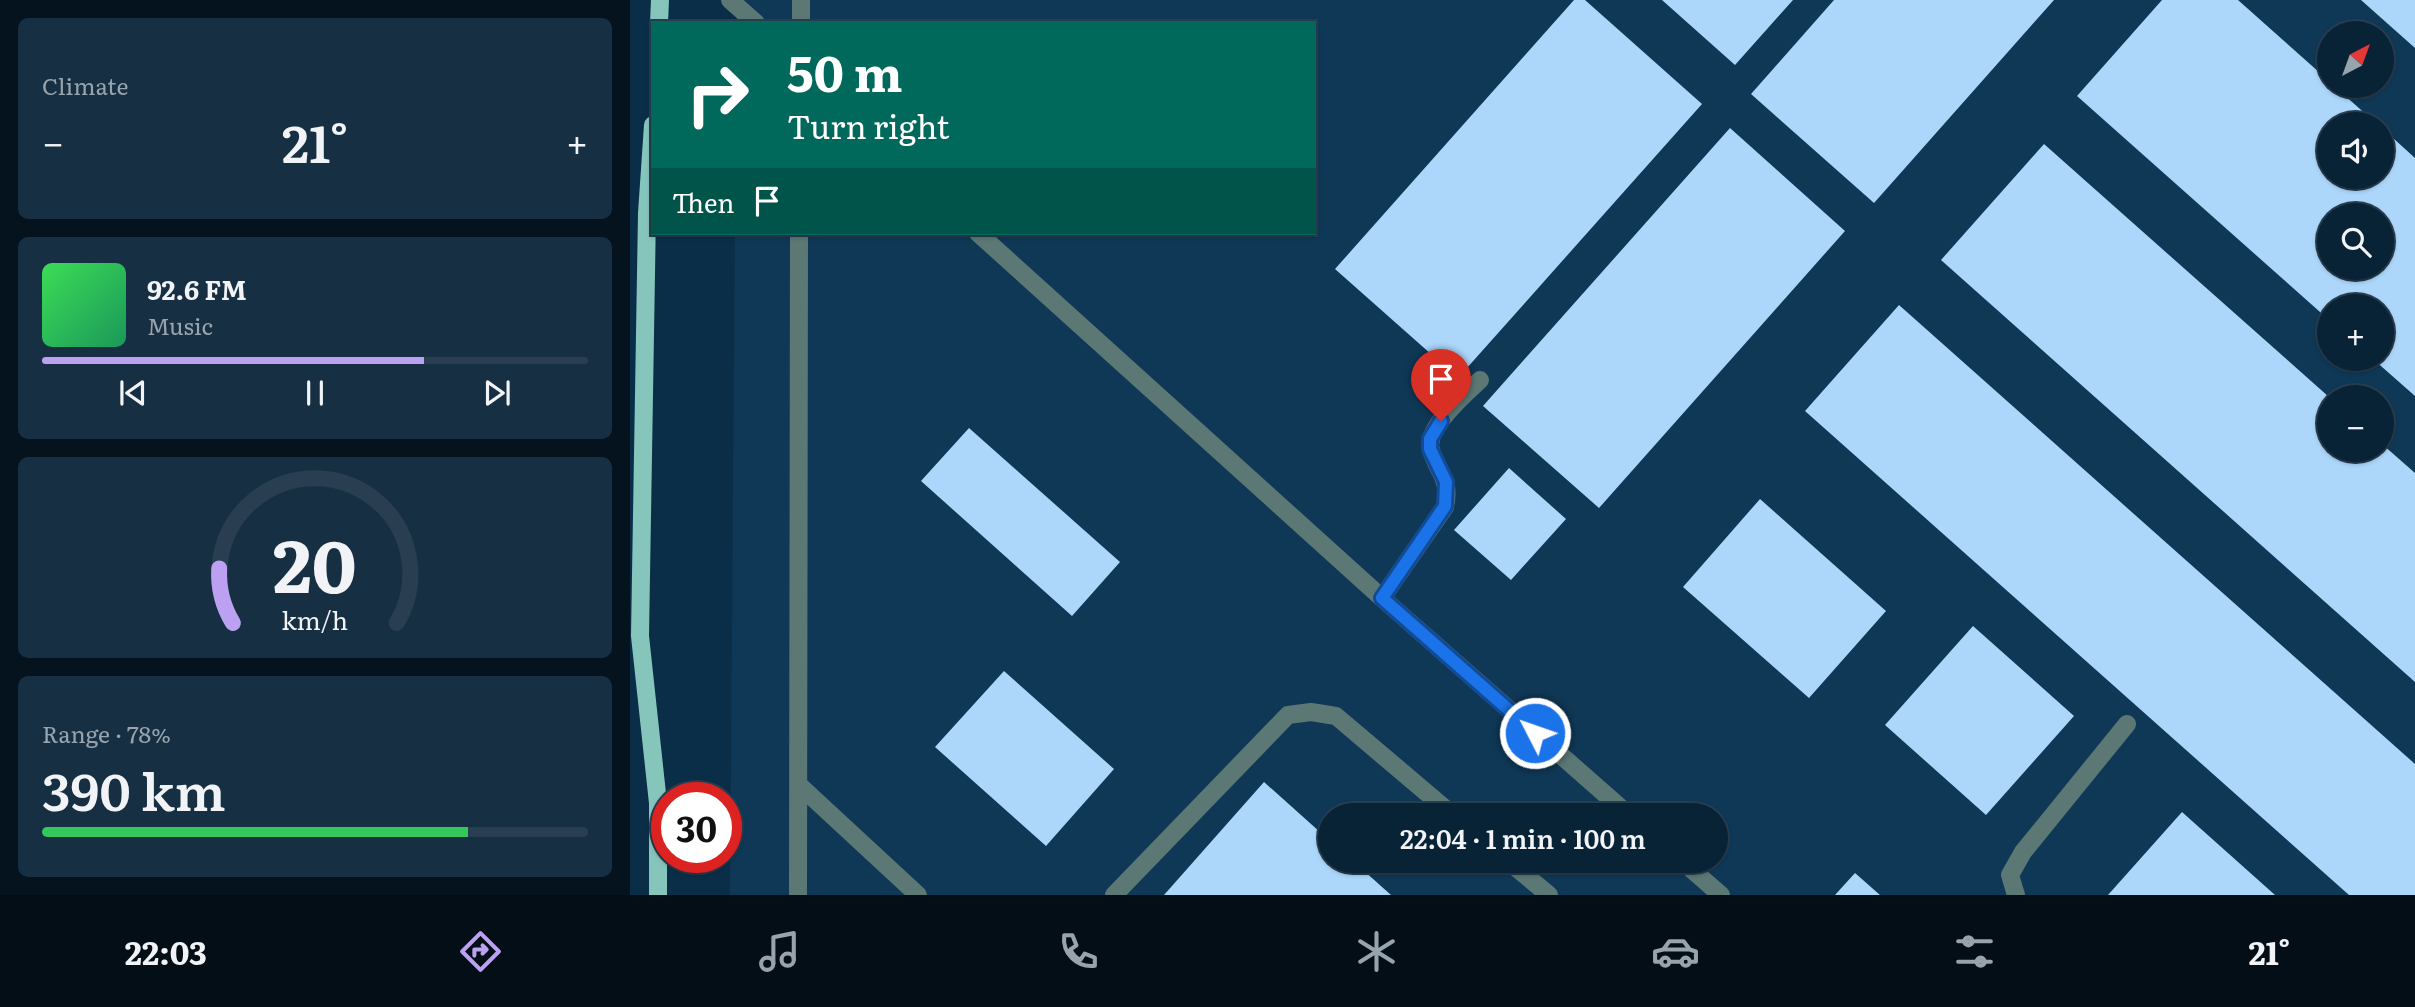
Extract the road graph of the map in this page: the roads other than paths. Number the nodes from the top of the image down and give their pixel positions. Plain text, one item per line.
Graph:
1 (660, 0) edge
2 (730, 0) edge
3 (801, 0) edge
4 (659, 21) edge
5 (754, 21) edge
6 (801, 21) edge
7 (651, 159) edge
8 (799, 235) edge
9 (980, 235) edge
10 (1480, 380) dead end
11 (1382, 598) junction
12 (2127, 724) dead end
13 (798, 784) junction
14 (1439, 803) edge
15 (1615, 803) edge
16 (1522, 873) edge
17 (1696, 873) edge
18 (658, 895) edge
19 (798, 895) edge
20 (918, 895) edge
21 (1114, 895) edge
22 (1549, 895) edge
23 (1721, 895) edge
24 (2016, 895) edge

1 - 4 main road
2 - 5 street
3 - 6 street
7 - 18 main road
8 - 13 street
9 - 11 street
10 - 11 street
11 - 15 street
12 - 24 street
13 - 19 street
13 - 20 street
14 - 21 street
16 - 22 street
17 - 23 street

